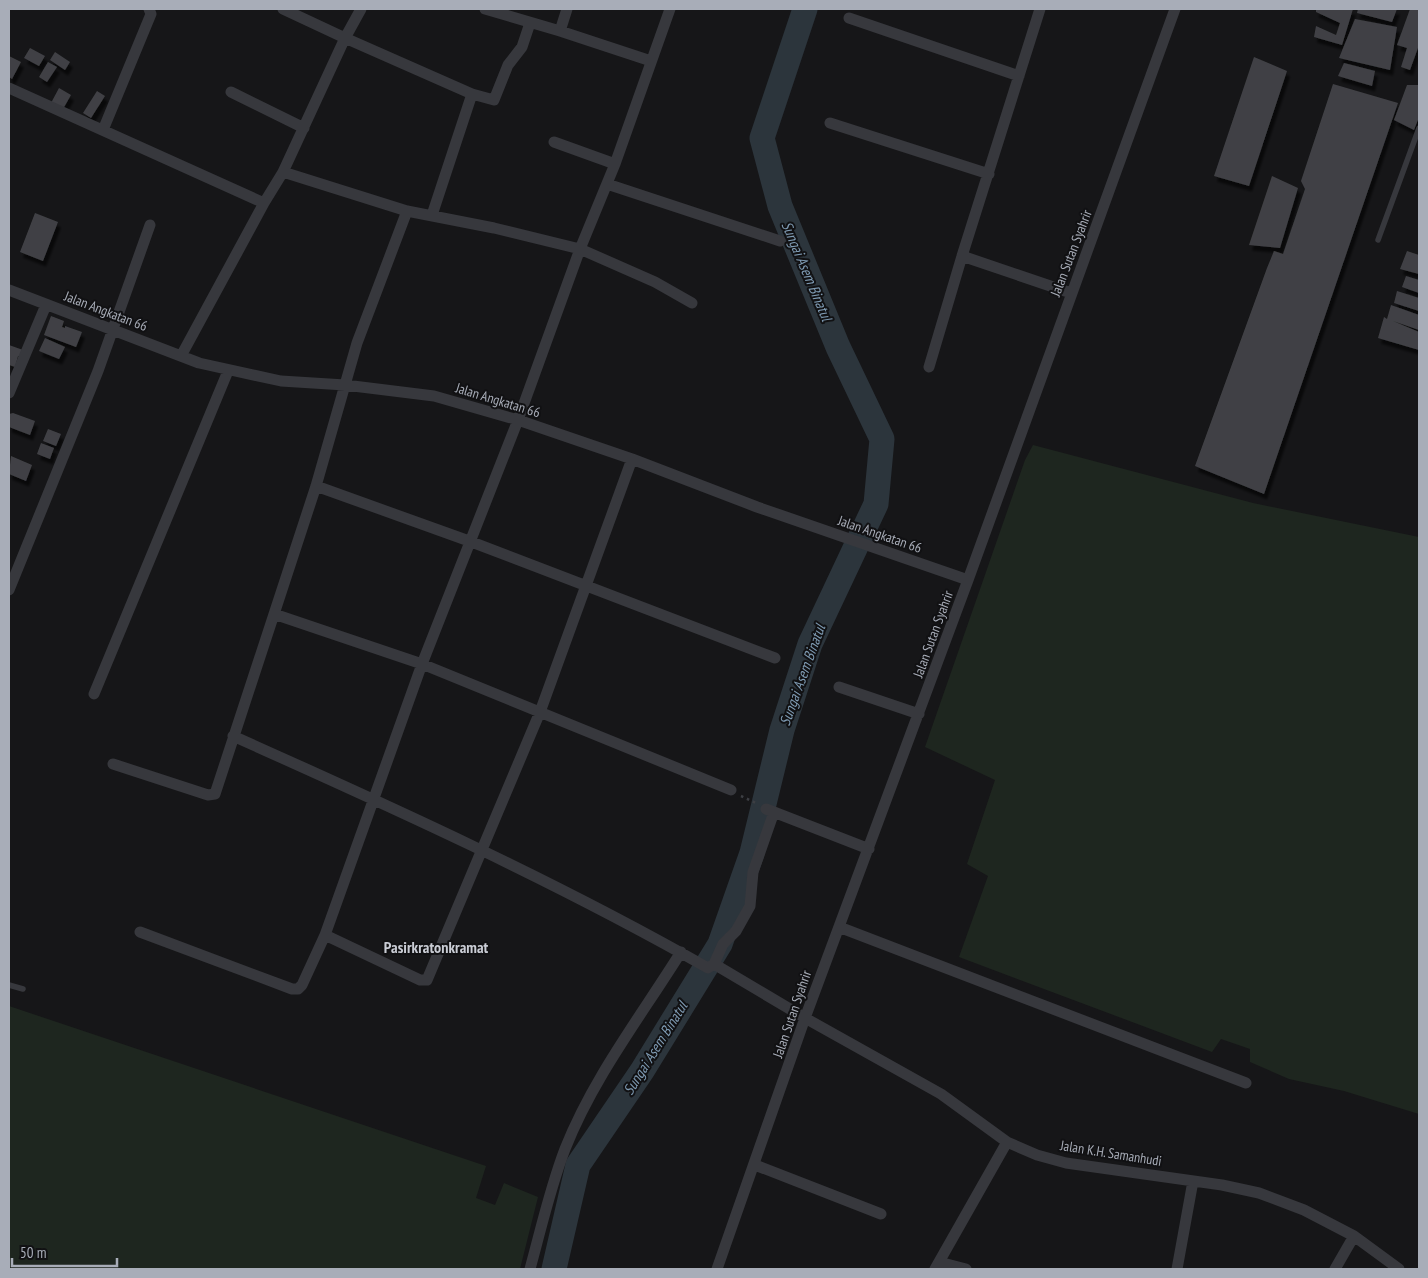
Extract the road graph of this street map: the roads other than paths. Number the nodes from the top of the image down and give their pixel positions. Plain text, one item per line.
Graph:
1 (149, 9) edge
2 (284, 9) edge
3 (362, 9) edge
4 (485, 9) edge
5 (567, 9) edge
6 (670, 9) edge
7 (1040, 9) edge
8 (1175, 9) edge
9 (850, 18) dead end
10 (530, 23) junction
11 (560, 31) junction
12 (345, 38) junction
13 (651, 61) junction
14 (1019, 76) junction
15 (9, 88) edge
16 (232, 92) dead end
17 (472, 94) junction
18 (830, 124) dead end
19 (304, 128) junction
20 (1419, 128) edge
21 (103, 130) junction
22 (554, 142) dead end
23 (615, 164) junction
24 (283, 172) junction
25 (989, 174) junction
26 (607, 184) junction
27 (264, 203) junction
28 (407, 211) junction
29 (432, 215) junction
30 (150, 225) dead end
31 (1378, 240) dead end
32 (780, 242) dead end
33 (580, 249) junction
34 (962, 256) junction
35 (9, 290) edge
36 (1071, 292) junction
37 (692, 303) dead end
38 (46, 305) junction
39 (113, 329) junction
40 (181, 356) junction
41 (929, 367) dead end
42 (228, 371) junction
43 (345, 385) junction
44 (9, 393) edge
45 (518, 420) junction
46 (632, 459) junction
47 (316, 486) junction
48 (469, 541) junction
49 (968, 580) junction
50 (585, 586) junction
51 (9, 590) edge
52 (274, 614) junction
53 (775, 658) dead end
54 (422, 664) junction
55 (840, 687) dead end
56 (94, 694) dead end
57 (540, 712) junction
58 (919, 714) junction
59 (233, 736) junction
60 (113, 764) dead end
61 (731, 790) road end
62 (374, 799) junction
63 (869, 849) junction
64 (482, 851) junction
65 (839, 927) junction
66 (140, 932) dead end
67 (325, 935) junction
68 (682, 953) junction
69 (711, 966) junction
70 (9, 985) edge
71 (23, 989) dead end
72 (805, 1018) junction
73 (1246, 1083) dead end
74 (1007, 1142) junction
75 (755, 1165) junction
76 (1192, 1181) junction
77 (881, 1214) dead end
78 (1354, 1236) junction
79 (937, 1266) edge
80 (530, 1269) edge
81 (717, 1269) edge
82 (966, 1269) edge
83 (1177, 1269) edge
84 (1335, 1269) edge
85 (1399, 1269) edge

1 - 21 street
2 - 12 street
3 - 12 street
4 - 10 street
5 - 11 street
6 - 13 street
7 - 14 street
8 - 36 street, Jalan Sutan Syahrir
9 - 14 street
10 - 11 street
10 - 17 street
11 - 13 street
12 - 17 street
12 - 19 street
13 - 23 street
14 - 25 street
15 - 21 street
16 - 19 street
17 - 29 street
18 - 25 street
19 - 24 street
20 - 31 lane
21 - 27 street
22 - 23 street
23 - 26 street
24 - 27 street
24 - 28 street
25 - 34 street
26 - 32 street
26 - 33 street
27 - 40 street
28 - 29 street
28 - 43 street
29 - 33 street
30 - 39 street
33 - 37 street
33 - 45 street
34 - 36 street
34 - 41 street
35 - 38 street, Jalan Angkatan 66
36 - 49 street, Jalan Sutan Syahrir
38 - 39 street, Jalan Angkatan 66
38 - 44 street
39 - 40 street, Jalan Angkatan 66
39 - 51 street
40 - 42 street, Jalan Angkatan 66
42 - 43 street, Jalan Angkatan 66
42 - 56 street
43 - 45 street, Jalan Angkatan 66
43 - 47 street
45 - 46 street, Jalan Angkatan 66
45 - 48 street
46 - 49 street, Jalan Angkatan 66
46 - 50 street
47 - 48 street
47 - 52 street
48 - 50 street
48 - 54 street
49 - 58 street, Jalan Sutan Syahrir
50 - 53 street
50 - 57 street
52 - 54 street
52 - 59 street
54 - 57 street
54 - 62 street
55 - 58 street
57 - 61 street
57 - 64 street
58 - 63 street, Jalan Sutan Syahrir
59 - 60 street
59 - 62 street, Jalan K.H. Samanhudi
62 - 64 street, Jalan K.H. Samanhudi
62 - 67 street
63 - 65 street, Jalan Sutan Syahrir
63 - 69 street
64 - 67 street
64 - 68 street, Jalan K.H. Samanhudi
65 - 72 street, Jalan Sutan Syahrir
65 - 73 street
66 - 67 street
68 - 69 street, Jalan K.H. Samanhudi
68 - 80 street
69 - 72 street, Jalan K.H. Samanhudi
70 - 71 lane
72 - 74 street, Jalan K.H. Samanhudi
72 - 75 street, Jalan Sutan Syahrir
74 - 76 street, Jalan K.H. Samanhudi
74 - 79 street
75 - 77 street
75 - 81 street, Jalan Sutan Syahrir
76 - 78 street, Jalan K.H. Samanhudi
76 - 83 street
78 - 84 street
78 - 85 street, Jalan K.H. Samanhudi
79 - 82 street

